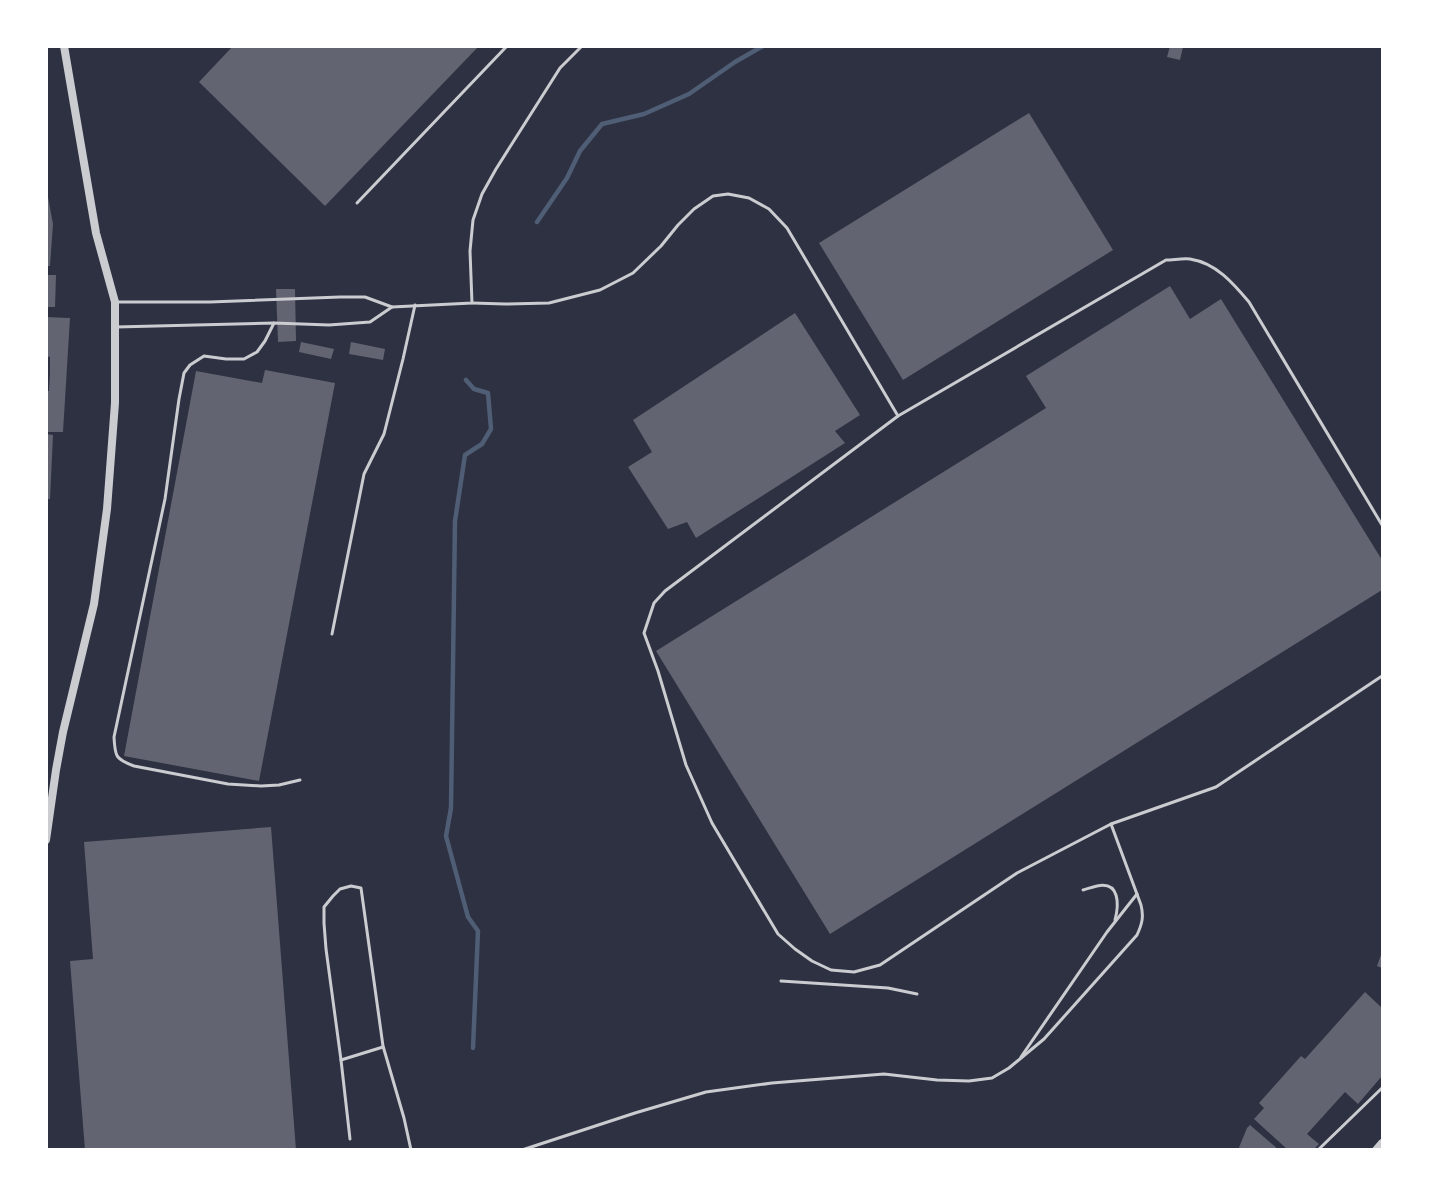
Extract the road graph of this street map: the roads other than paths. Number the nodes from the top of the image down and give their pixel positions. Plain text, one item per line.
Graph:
1 (64, 46) edge
2 (507, 46) edge
3 (582, 46) edge
4 (357, 204) dead end
5 (115, 302) junction
6 (472, 303) junction
7 (415, 305) junction
8 (392, 308) junction
9 (274, 323) junction
10 (116, 327) junction
11 (898, 416) junction
12 (1383, 525) edge
13 (332, 634) dead end
14 (1383, 676) edge
15 (300, 780) dead end
16 (1111, 824) junction
17 (46, 840) edge
18 (1083, 890) dead end
19 (1138, 893) junction
20 (1114, 922) junction
21 (781, 981) dead end
22 (918, 994) dead end
23 (383, 1046) junction
24 (340, 1060) junction
25 (1018, 1061) junction
26 (1383, 1088) edge
27 (350, 1139) dead end
28 (1383, 1143) edge
29 (411, 1149) edge
30 (522, 1149) edge
31 (1318, 1149) edge
32 (1376, 1149) edge

1 - 5 street
2 - 4 lane
3 - 6 lane
5 - 8 lane
5 - 10 street
6 - 7 lane
6 - 11 lane
7 - 8 lane
7 - 13 lane
8 - 9 lane
9 - 10 lane
9 - 15 lane
10 - 17 street
11 - 12 lane
11 - 16 lane
14 - 16 lane
16 - 19 lane
18 - 20 lane
19 - 20 lane
19 - 25 lane
20 - 25 lane
21 - 22 lane
23 - 24 lane
23 - 24 lane
23 - 29 lane
24 - 27 lane
25 - 30 lane
26 - 31 lane
28 - 32 street

